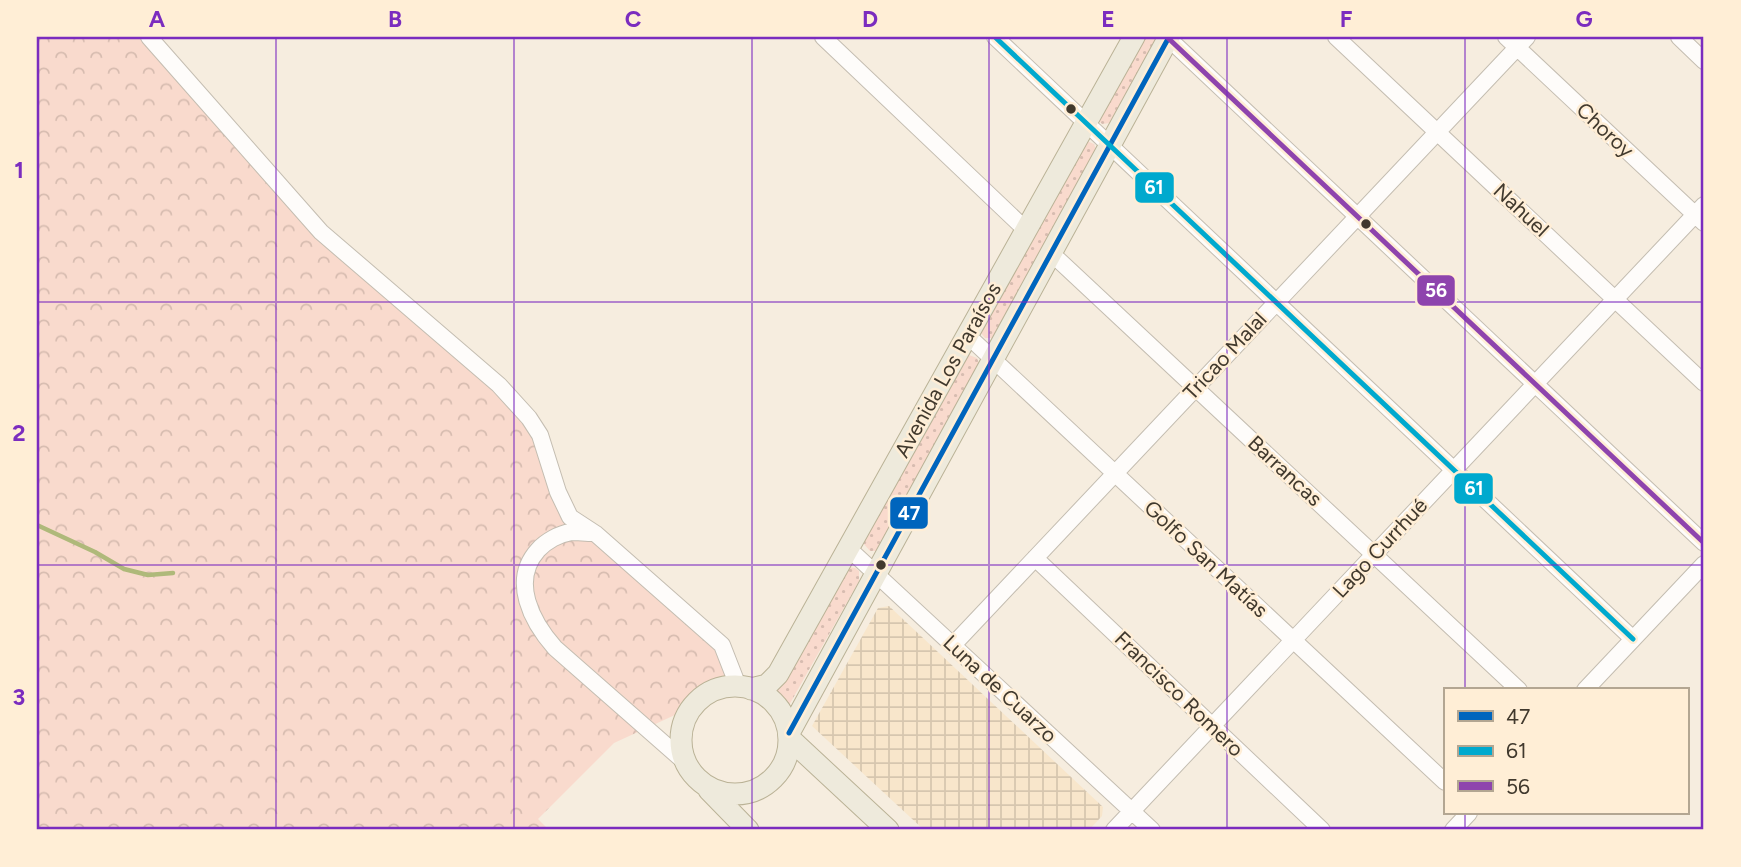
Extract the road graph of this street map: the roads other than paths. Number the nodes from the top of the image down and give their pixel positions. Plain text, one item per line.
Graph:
1 (149, 37) edge
2 (995, 37) edge
3 (1134, 37) edge
4 (1336, 37) edge
5 (1679, 37) edge
6 (1168, 38) edge
7 (825, 40) edge
8 (1517, 40) edge
9 (1704, 61) edge
10 (1086, 123) junction
11 (1438, 131) junction
12 (1109, 144) junction
13 (1701, 214) edge
14 (1357, 217) junction
15 (1026, 230) junction
16 (1050, 252) junction
17 (1615, 299) junction
18 (1277, 302) junction
19 (967, 335) junction
20 (992, 359) junction
21 (1704, 383) edge
22 (1535, 384) junction
23 (1196, 387) junction
24 (1455, 470) junction
25 (1115, 474) junction
26 (596, 534) junction
27 (1704, 543) edge
28 (848, 548) junction
29 (1374, 555) junction
30 (1035, 558) junction
31 (1704, 564) edge
32 (875, 573) junction
33 (1633, 639) junction
34 (1293, 640) junction
35 (953, 645) junction
36 (744, 688) junction
37 (1516, 688) edge
38 (1587, 688) edge
39 (1213, 726) junction
40 (789, 736) junction
41 (686, 762) junction
42 (1444, 781) edge
43 (702, 783) junction
44 (1132, 812) junction
45 (1468, 814) edge
46 (748, 830) edge
47 (888, 830) edge
48 (1114, 830) edge
49 (1152, 830) edge
50 (1322, 830) edge
51 (1453, 830) edge

1 - 26 street
2 - 10 street
3 - 10 main road, Avenida Los Paraísos
4 - 11 street, Nahuel
5 - 9 street
6 - 12 main road, Avenida Los Paraísos
6 - 14 street
7 - 15 street
8 - 11 street, Tricao Malal
8 - 13 street, Choroy
10 - 12 street
10 - 15 main road, Avenida Los Paraísos
11 - 14 street, Tricao Malal
11 - 17 street, Nahuel
12 - 16 main road, Avenida Los Paraísos
12 - 18 street
13 - 17 street, Lago Currhué
14 - 18 street, Tricao Malal
14 - 22 street
15 - 19 main road, Avenida Los Paraísos
16 - 20 main road, Avenida Los Paraísos
16 - 23 street, Barrancas
17 - 21 street, Nahuel
17 - 22 street, Lago Currhué
18 - 23 street, Tricao Malal
18 - 24 street
19 - 20 street, Golfo San Matías
19 - 28 main road, Avenida Los Paraísos
20 - 25 street, Golfo San Matías
20 - 32 main road, Avenida Los Paraísos
22 - 24 street, Lago Currhué
22 - 27 street
23 - 25 street, Tricao Malal
23 - 29 street, Barrancas
24 - 29 street, Lago Currhué
24 - 33 street
25 - 30 street, Tricao Malal
25 - 34 street, Golfo San Matías
26 - 36 street
26 - 41 street
28 - 32 street, Luna de Cuarzo
28 - 36 main road, Avenida Los Paraísos
29 - 34 street, Lago Currhué
29 - 37 street, Barrancas
30 - 35 street, Tricao Malal
30 - 39 street, Francisco Romero
31 - 33 street
32 - 35 street, Luna de Cuarzo
32 - 40 main road, Avenida Los Paraísos
33 - 38 street
34 - 39 street, Lago Currhué
34 - 42 street, Golfo San Matías
35 - 44 street, Luna de Cuarzo
36 - 40 main road
36 - 41 main road, Avenida Los Paraísos
39 - 44 street, Lago Currhué
39 - 50 street, Francisco Romero
40 - 43 main road, Avenida Los Paraísos
40 - 47 main road
41 - 43 main road
43 - 46 main road
44 - 48 street, Lago Currhué
44 - 49 street, Luna de Cuarzo
45 - 51 street

